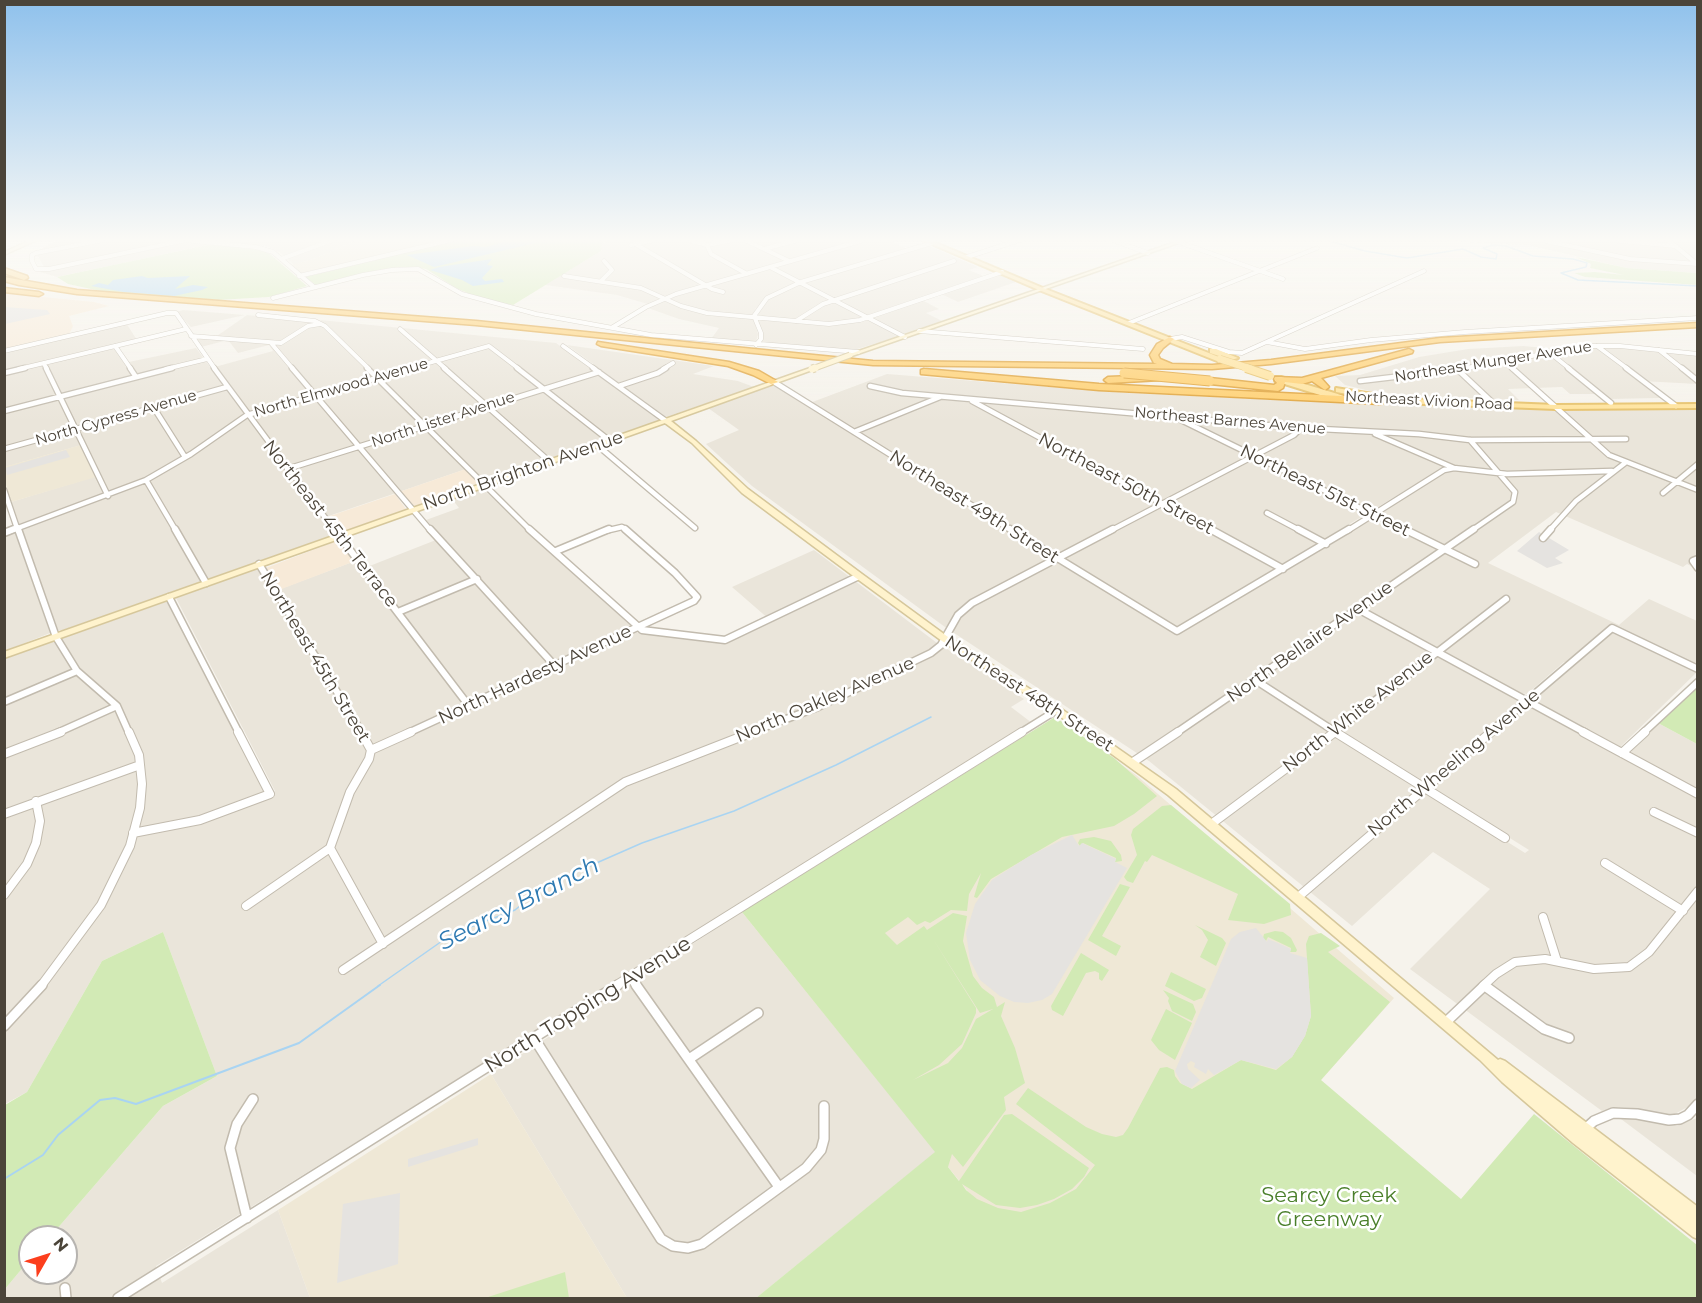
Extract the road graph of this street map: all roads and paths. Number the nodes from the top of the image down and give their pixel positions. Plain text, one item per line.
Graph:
1 (154, 301) edge
2 (165, 301) edge
3 (480, 301) edge
4 (659, 301) edge
5 (672, 301) edge
6 (763, 301) edge
7 (831, 301) edge
8 (835, 301) edge
9 (917, 301) edge
10 (1007, 301) edge
11 (1072, 301) edge
12 (1184, 301) edge
13 (1358, 301) edge
14 (258, 315) dead end
15 (754, 316) junction
16 (867, 318) junction
17 (1698, 318) edge
18 (796, 321) junction
19 (1129, 323) junction
20 (321, 324) junction
21 (476, 324) junction
22 (1698, 325) edge
23 (613, 328) junction
24 (186, 329) junction
25 (400, 329) dead end
26 (1698, 330) edge
27 (919, 331) junction
28 (651, 335) junction
29 (191, 336) junction
30 (553, 336) junction
31 (904, 336) junction
32 (1170, 339) junction
33 (1267, 342) junction
34 (271, 343) junction
35 (756, 345) junction
36 (115, 346) junction
37 (563, 346) dead end
38 (1597, 346) junction
39 (1428, 347) junction
40 (1143, 349) dead end
41 (1659, 350) junction
42 (4, 351) edge
43 (858, 352) junction
44 (1550, 353) junction
45 (1698, 354) edge
46 (207, 359) junction
47 (435, 361) junction
48 (1505, 362) junction
49 (672, 363) dead end
50 (44, 364) junction
51 (1022, 366) junction
52 (1185, 367) junction
53 (1458, 370) junction
54 (599, 372) junction
55 (4, 374) edge
56 (1276, 376) junction
57 (1317, 376) junction
58 (136, 377) junction
59 (377, 378) junction
60 (1011, 379) junction
61 (1302, 381) junction
62 (1360, 381) dead end
63 (1698, 381) edge
64 (774, 382) junction
65 (870, 386) dead end
66 (227, 387) junction
67 (619, 387) junction
68 (543, 388) junction
69 (1272, 388) junction
70 (1324, 390) junction
71 (314, 396) junction
72 (941, 396) junction
73 (60, 397) junction
74 (969, 399) junction
75 (1381, 399) junction
76 (1492, 402) junction
77 (1611, 403) junction
78 (1673, 404) junction
79 (1698, 404) edge
80 (1554, 405) junction
81 (487, 406) junction
82 (154, 408) junction
83 (4, 411) edge
84 (247, 415) junction
85 (1175, 416) junction
86 (666, 421) junction
87 (425, 426) junction
88 (1301, 428) junction
89 (76, 430) junction
90 (854, 432) junction
91 (1374, 433) junction
92 (1591, 439) junction
93 (1626, 439) dead end
94 (1470, 440) junction
95 (610, 441) junction
96 (597, 445) junction
97 (359, 447) junction
98 (4, 449) edge
99 (1252, 456) junction
100 (185, 457) junction
101 (550, 462) junction
102 (1625, 463) junction
103 (1698, 464) edge
104 (1454, 468) junction
105 (287, 469) junction
106 (1612, 471) junction
107 (1498, 474) junction
108 (146, 480) junction
109 (1675, 482) junction
110 (484, 485) junction
111 (4, 490) edge
112 (1698, 490) edge
113 (1663, 493) dead end
114 (108, 496) junction
115 (1161, 503) junction
116 (412, 510) junction
117 (1267, 513) dead end
118 (1373, 514) junction
119 (19, 528) junction
120 (695, 528) dead end
121 (4, 533) edge
122 (339, 536) junction
123 (1543, 538) dead end
124 (1326, 544) junction
125 (1445, 549) junction
126 (556, 551) junction
127 (1057, 557) junction
128 (259, 564) junction
129 (1475, 564) dead end
130 (1282, 569) junction
131 (859, 576) junction
132 (477, 579) junction
133 (206, 584) junction
134 (170, 597) junction
135 (1506, 600) dead end
136 (1358, 609) junction
137 (398, 612) junction
138 (638, 628) junction
139 (56, 637) junction
140 (945, 639) junction
141 (1437, 652) junction
142 (4, 655) edge
143 (555, 666) junction
144 (1698, 669) edge
145 (77, 671) junction
146 (1256, 680) junction
147 (1698, 682) edge
148 (4, 702) edge
149 (1527, 702) junction
150 (117, 706) junction
151 (469, 706) junction
152 (1057, 710) junction
153 (1335, 732) junction
154 (371, 750) junction
155 (1622, 753) junction
156 (4, 754) edge
157 (1132, 762) junction
158 (140, 765) junction
159 (1424, 787) junction
160 (1698, 794) edge
161 (36, 801) junction
162 (1654, 812) dead end
163 (4, 814) edge
164 (1210, 825) junction
165 (133, 833) junction
166 (1698, 833) edge
167 (1505, 838) dead end
168 (330, 848) junction
169 (1605, 863) dead end
170 (1698, 891) edge
171 (4, 896) edge
172 (1297, 898) junction
173 (246, 906) dead end
174 (1683, 911) junction
175 (1544, 917) dead end
176 (383, 944) junction
177 (1557, 961) junction
178 (343, 970) dead end
179 (631, 978) junction
180 (1485, 986) junction
181 (758, 1013) dead end
182 (1445, 1023) junction
183 (4, 1026) edge
184 (534, 1038) junction
185 (1569, 1038) dead end
186 (689, 1059) junction
187 (253, 1100) dead end
188 (1698, 1104) edge
189 (824, 1106) dead end
190 (1581, 1134) junction
191 (779, 1187) junction
192 (1698, 1216) edge
193 (246, 1218) junction
194 (1698, 1232) edge
195 (118, 1299) edge

1 - 30 highway
2 - 21 highway
3 - 23 street
4 - 23 street
5 - 15 street
6 - 15 street
7 - 18 street
8 - 16 street
9 - 16 street
10 - 27 main road, North Brighton Avenue
11 - 19 main road, Northeast Vivion Road
12 - 19 street
13 - 33 street
14 - 20 street
15 - 18 street
15 - 35 street
16 - 18 street
16 - 31 street
17 - 33 street
19 - 32 main road, Northeast Vivion Road
20 - 34 street
20 - 59 street
21 - 28 highway
21 - 51 highway
22 - 52 highway
23 - 28 street
24 - 29 street, Northeast 45th Terrace
24 - 36 street
24 - 42 street, Northeast 45th Terrace
25 - 47 street
26 - 39 highway
27 - 31 main road, North Brighton Avenue
27 - 40 street
28 - 35 street
29 - 34 street
29 - 46 street, Northeast 45th Terrace
30 - 60 highway
30 - 64 highway
31 - 43 main road, North Brighton Avenue
32 - 33 street
32 - 52 highway
32 - 56 main road, Northeast Vivion Road, bridge
32 - 56 main road, Northeast Vivion Road
34 - 71 street
35 - 43 street
36 - 50 street
36 - 58 street
37 - 54 street, Northeast 48th Street
38 - 41 street, Northeast Munger Avenue
38 - 44 street, Northeast Munger Avenue
38 - 78 street
39 - 57 highway
39 - 60 highway
41 - 45 street, Northeast Munger Avenue
41 - 63 street
43 - 64 main road, North Brighton Avenue, bridge
44 - 48 street, Northeast Munger Avenue
44 - 77 street
46 - 58 street
46 - 66 street, Northeast 45th Terrace
47 - 59 street, North Elmwood Avenue
47 - 68 street, North Elmwood Avenue
47 - 81 street
48 - 53 street, Northeast Munger Avenue
48 - 80 street
49 - 67 street
50 - 55 street
50 - 73 street
51 - 52 highway
51 - 69 highway, bridge
53 - 62 street, Northeast Munger Avenue
53 - 76 street
54 - 67 street, Northeast 48th Street
54 - 68 street, North Lister Avenue
56 - 61 highway
56 - 69 highway
56 - 70 main road, Northeast Vivion Road
57 - 61 highway
57 - 70 highway
58 - 73 street
59 - 71 street, North Elmwood Avenue
59 - 87 street
60 - 75 highway
61 - 70 main road, Northeast Vivion Road
64 - 86 main road, North Brighton Avenue
64 - 90 street, Northeast 49th Street
65 - 72 street, Northeast Barnes Avenue
66 - 82 street, North Cypress Avenue
66 - 84 street, Northeast 45th Terrace
67 - 86 street, Northeast 48th Street
68 - 81 street, North Lister Avenue
68 - 95 street
69 - 70 highway
70 - 75 highway
71 - 84 street, North Elmwood Avenue
71 - 97 street
72 - 74 street, Northeast Barnes Avenue
72 - 90 street
73 - 83 street
73 - 89 street
74 - 85 street, Northeast Barnes Avenue
74 - 115 street, Northeast 50th Street
75 - 76 main road, Northeast Vivion Road
75 - 80 main road, Northeast Vivion Road
76 - 80 main road, Northeast Vivion Road
77 - 78 main road, Northeast Vivion Road
77 - 80 main road, Northeast Vivion Road
78 - 79 main road, Northeast Vivion Road
78 - 80 main road, Northeast Vivion Road
80 - 92 street
81 - 87 street, North Lister Avenue
81 - 101 street
82 - 89 street, North Cypress Avenue
82 - 100 street
84 - 100 street, North Elmwood Avenue
84 - 105 street, Northeast 45th Terrace
85 - 88 street, Northeast Barnes Avenue
85 - 99 street, Northeast 51st Street
86 - 95 main road, North Brighton Avenue
86 - 131 main road, Northeast 48th Street
87 - 97 street, North Lister Avenue
87 - 110 street
88 - 91 street, Northeast Barnes Avenue
88 - 99 street, North Oakley Avenue
89 - 98 street, North Cypress Avenue
89 - 114 street
90 - 127 street, Northeast 49th Street
91 - 94 street, Northeast Barnes Avenue
91 - 104 street
92 - 93 street, Northeast Barnes Avenue
92 - 94 street, Northeast Barnes Avenue
92 - 102 street
94 - 107 street
95 - 96 main road, North Brighton Avenue
96 - 101 main road, North Brighton Avenue
96 - 120 street
97 - 105 street, North Lister Avenue
97 - 116 street
99 - 115 street, North Oakley Avenue
99 - 118 street, Northeast 51st Street
100 - 108 street, North Elmwood Avenue
101 - 110 main road, North Brighton Avenue
102 - 106 street
102 - 109 street
103 - 109 street
104 - 107 street
104 - 118 street
105 - 122 street, Northeast 45th Terrace
106 - 107 street
106 - 123 street
107 - 125 street, North Bellaire Avenue
108 - 114 street, North Elmwood Avenue
108 - 133 street
109 - 112 street
109 - 113 street
110 - 116 main road, North Brighton Avenue
110 - 126 street
111 - 119 street
114 - 119 street, North Elmwood Avenue
115 - 127 street, North Oakley Avenue
115 - 130 street, Northeast 50th Street
116 - 122 main road, North Brighton Avenue
116 - 132 street
117 - 124 street
118 - 124 street
118 - 125 street, Northeast 51st Street
119 - 121 street, North Elmwood Avenue
119 - 139 street
122 - 128 main road, North Brighton Avenue
122 - 137 street, Northeast 45th Terrace
124 - 130 street
125 - 129 street, Northeast 51st Street
125 - 136 street, North Bellaire Avenue
126 - 138 street
126 - 138 street, North Hardesty Avenue
127 - 130 street, Northeast 49th Street
127 - 140 street, North Oakley Avenue
128 - 133 main road, North Brighton Avenue
128 - 154 street, Northeast 45th Street
131 - 138 street
131 - 140 main road, Northeast 48th Street
132 - 137 street
132 - 143 street
133 - 134 main road, North Brighton Avenue
134 - 139 main road, North Brighton Avenue
134 - 165 street
135 - 141 street, North White Avenue
136 - 141 street
136 - 146 street, North Bellaire Avenue
137 - 151 street, Northeast 45th Terrace
138 - 143 street, North Hardesty Avenue
139 - 142 main road, North Brighton Avenue
139 - 145 street
140 - 152 main road, Northeast 48th Street
140 - 176 street, North Oakley Avenue
141 - 149 street
141 - 153 street, North White Avenue
143 - 151 street, North Hardesty Avenue
144 - 149 street, North Wheeling Avenue
145 - 148 street
145 - 150 street
146 - 153 street
146 - 157 street, North Bellaire Avenue
147 - 155 street
149 - 155 street
149 - 159 street, North Wheeling Avenue
150 - 156 street
150 - 158 street
151 - 154 street, North Hardesty Avenue
152 - 157 main road, Northeast 48th Street
152 - 179 street, North Topping Avenue
153 - 159 street
153 - 164 street, North White Avenue
154 - 168 street
155 - 160 street
157 - 164 main road, Northeast 48th Street
158 - 161 street
158 - 165 street
159 - 167 street
159 - 172 street, North Wheeling Avenue
161 - 163 street
161 - 171 street
162 - 166 street
164 - 172 main road, Northeast 48th Street
165 - 183 street
168 - 173 street
168 - 176 street
169 - 174 street
170 - 174 street
172 - 182 main road, Northeast 48th Street
174 - 177 street
175 - 177 street
176 - 178 street, North Oakley Avenue
177 - 180 street
179 - 184 street, North Topping Avenue
179 - 186 street
180 - 182 street
180 - 185 street
181 - 186 street
182 - 190 main road, Northeast 48th Street
184 - 191 street
184 - 193 street, North Topping Avenue
186 - 191 street
187 - 193 street
188 - 190 street
189 - 191 street
190 - 192 main road, Northeast 48th Street
190 - 194 main road, Northeast 48th Street
193 - 195 street, North Topping Avenue

